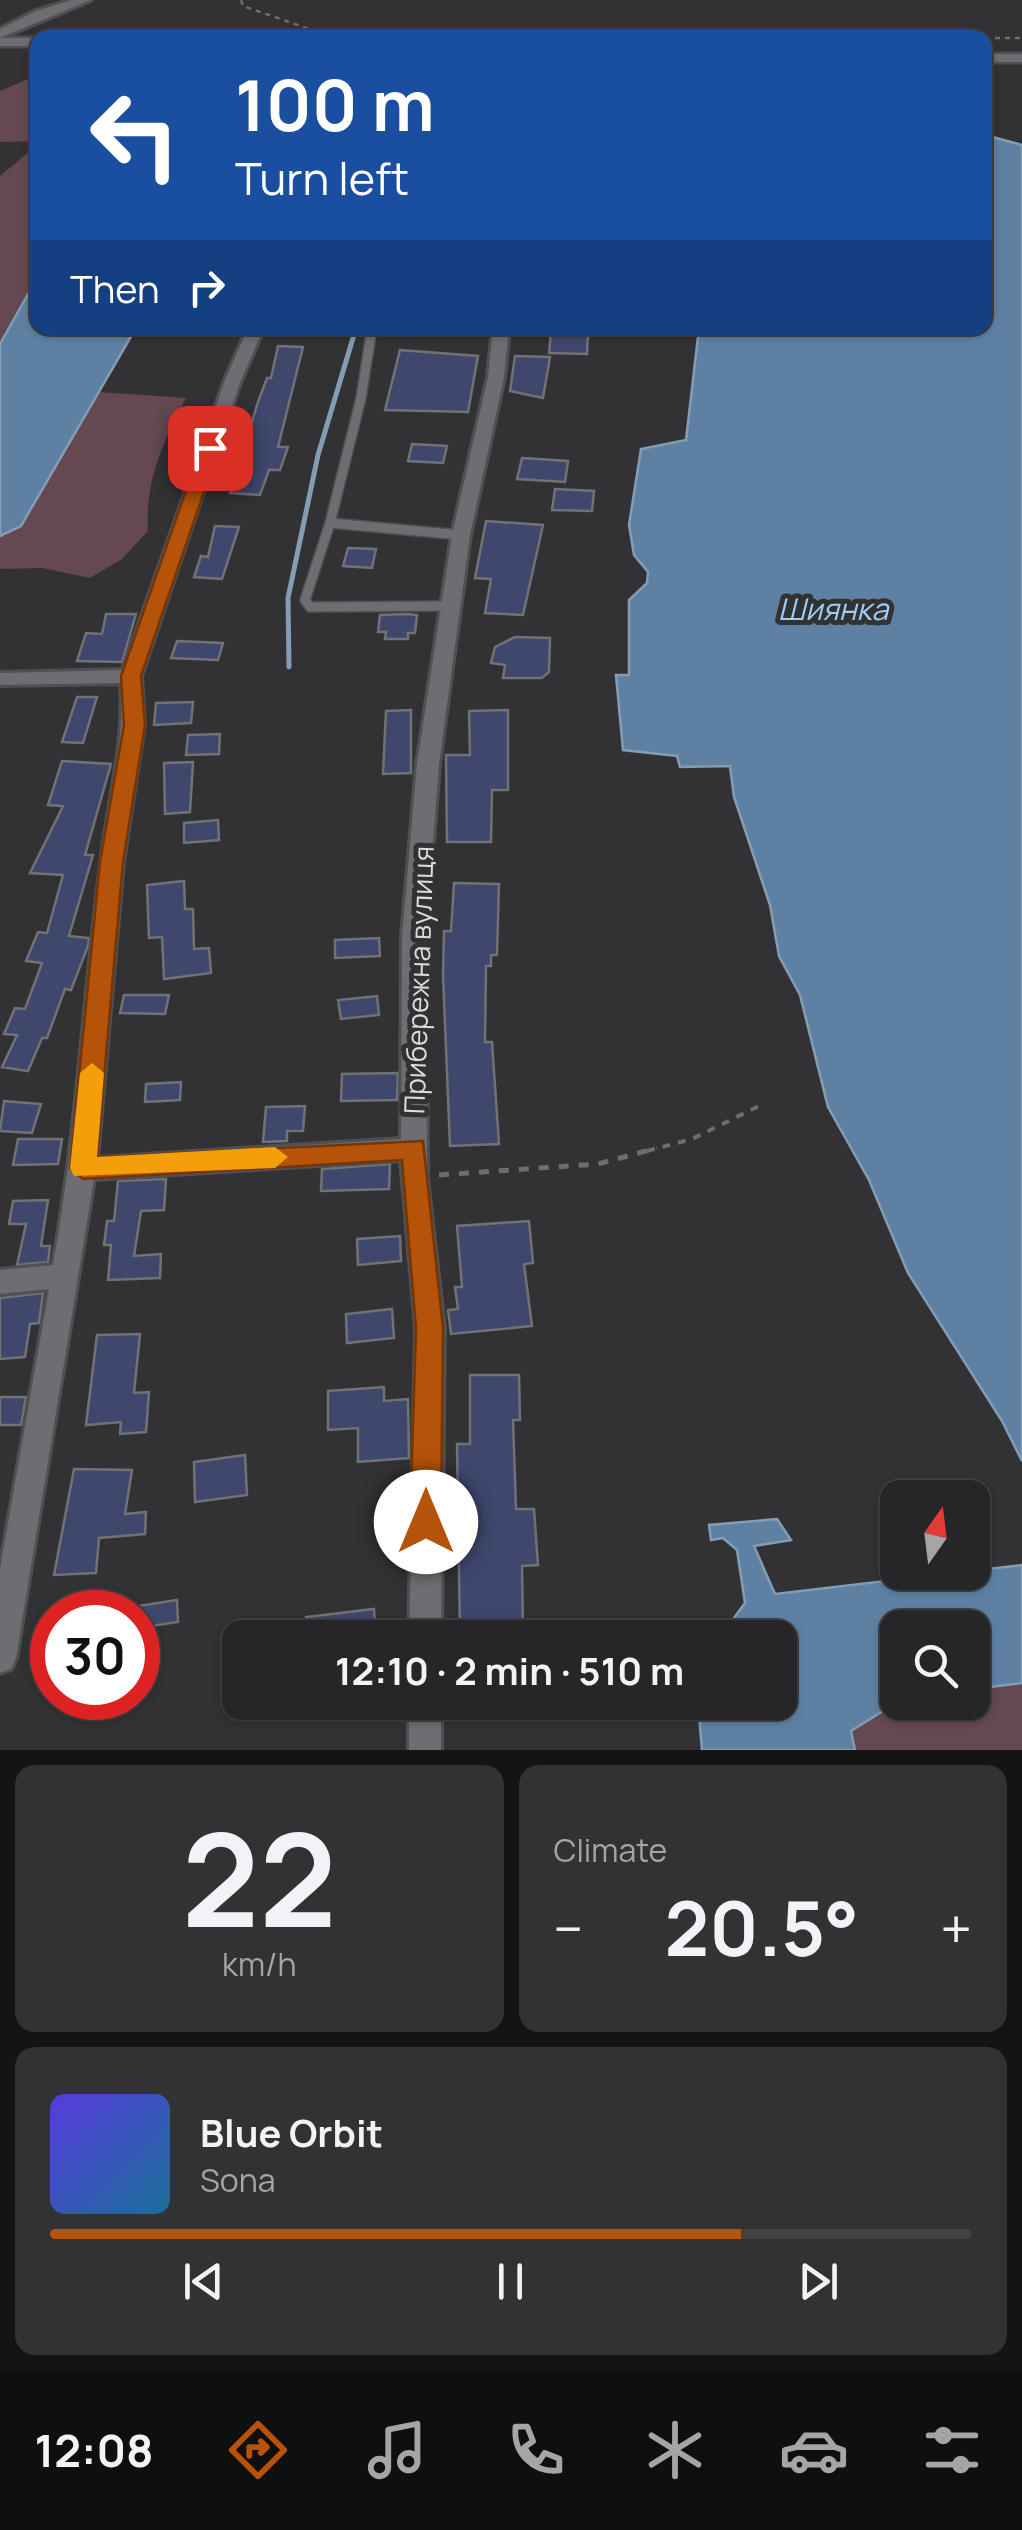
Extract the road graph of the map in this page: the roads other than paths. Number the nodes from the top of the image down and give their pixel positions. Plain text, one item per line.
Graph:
1 (85, 0) edge
2 (0, 34) edge
3 (30, 39) edge
4 (0, 42) edge
5 (992, 58) edge
6 (1022, 58) edge
7 (253, 335) edge
8 (371, 335) edge
9 (500, 335) edge
10 (330, 523) junction
11 (461, 535) junction
12 (451, 606) junction
13 (131, 676) junction
14 (0, 679) edge
15 (414, 1149) junction
16 (83, 1168) junction
17 (61, 1276) junction
18 (0, 1282) edge
19 (425, 1620) edge
20 (0, 1658) edge
21 (425, 1720) edge
22 (424, 1750) edge

1 - 2 street
3 - 4 street
5 - 6 street
7 - 13 street
8 - 10 lane
9 - 11 street, Прибережна вулиця
10 - 11 lane
10 - 12 lane
11 - 12 street, Прибережна вулиця
12 - 15 street, Прибережна вулиця
13 - 14 street
13 - 16 street
15 - 16 street
15 - 19 street, Прибережна вулиця
16 - 17 street
17 - 18 street
17 - 20 street
21 - 22 street

